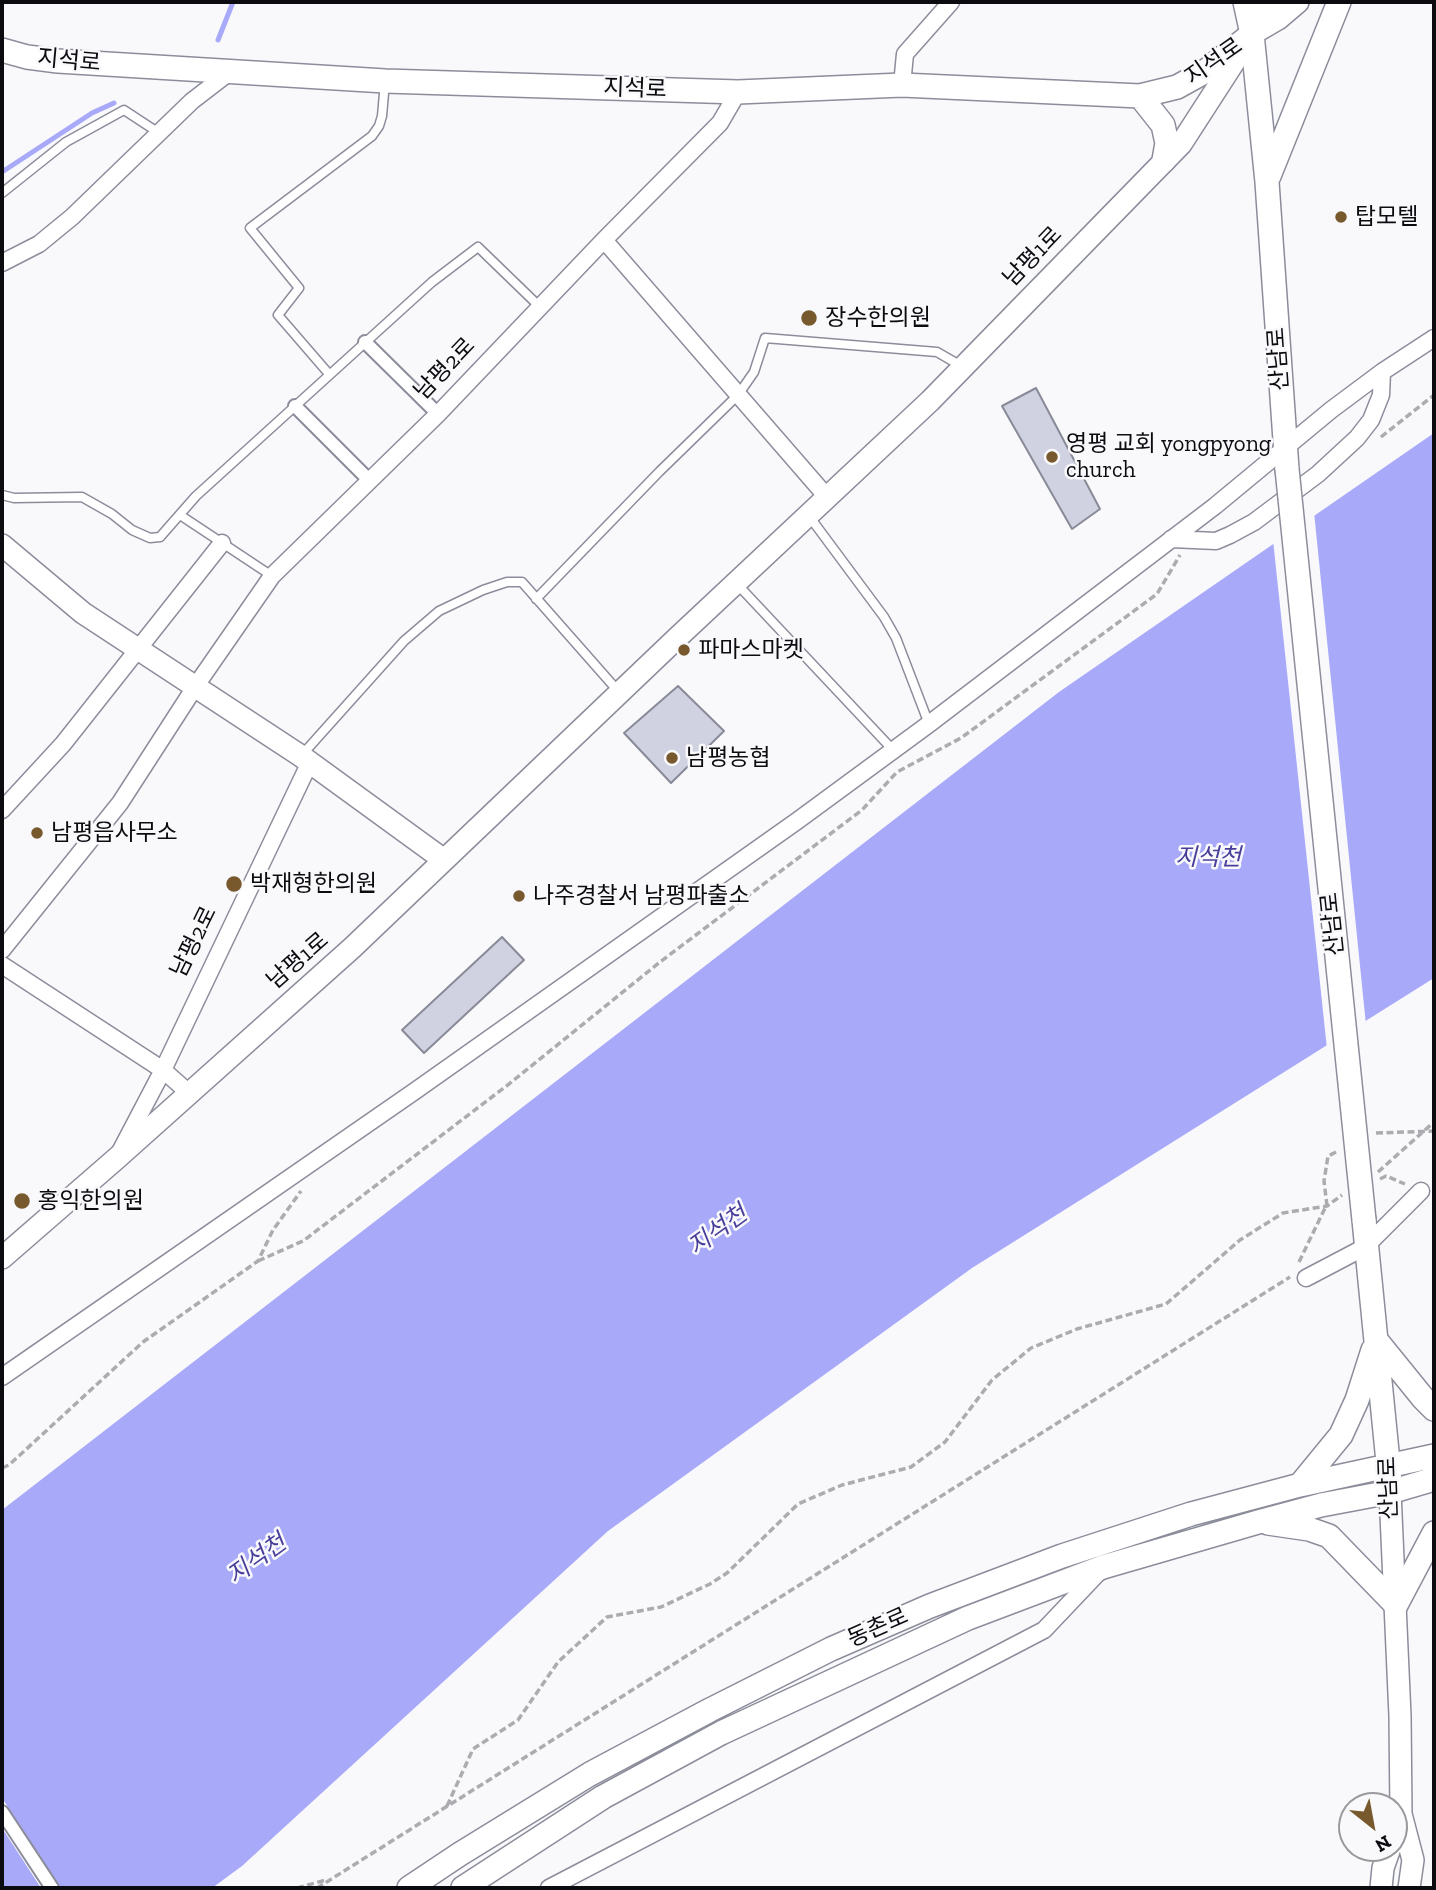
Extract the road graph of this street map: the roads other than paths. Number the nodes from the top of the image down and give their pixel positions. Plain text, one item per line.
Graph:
1 (951, 2) edge
2 (1245, 2) edge
3 (1256, 2) edge
4 (1269, 2) edge
5 (1298, 2) edge
6 (1339, 2) edge
7 (1252, 34) junction
8 (2, 50) edge
9 (231, 71) junction
10 (385, 81) junction
11 (902, 85) junction
12 (738, 92) junction
13 (1140, 96) junction
14 (159, 133) junction
15 (1164, 160) junction
16 (1267, 182) junction
17 (2, 193) edge
18 (604, 240) junction
19 (2, 263) edge
20 (541, 308) junction
21 (1434, 338) edge
22 (365, 342) junction
23 (963, 367) junction
24 (1382, 372) junction
25 (329, 374) junction
26 (738, 395) junction
27 (295, 405) junction
28 (438, 414) junction
29 (1286, 458) junction
30 (369, 480) junction
31 (2, 495) edge
32 (827, 497) junction
33 (180, 515) junction
34 (808, 515) junction
35 (1179, 540) junction
36 (222, 543) junction
37 (2, 545) edge
38 (272, 576) junction
39 (736, 583) junction
40 (536, 599) junction
41 (137, 648) junction
42 (195, 687) junction
43 (620, 693) junction
44 (929, 724) junction
45 (893, 750) junction
46 (305, 759) junction
47 (2, 810) edge
48 (444, 860) junction
49 (2, 950) edge
50 (2, 965) edge
51 (163, 1070) junction
52 (189, 1093) junction
53 (117, 1158) junction
54 (1421, 1191) dead end
55 (1365, 1247) junction
56 (2, 1258) edge
57 (1306, 1278) road end
58 (1376, 1340) junction
59 (2, 1377) edge
60 (1434, 1409) edge
61 (1434, 1456) edge
62 (1390, 1466) junction
63 (1434, 1479) edge
64 (1300, 1485) junction
65 (1390, 1492) junction
66 (1258, 1521) junction
67 (1434, 1533) edge
68 (1103, 1567) junction
69 (1396, 1605) junction
70 (1400, 1792) edge
71 (2, 1812) edge
72 (1408, 1841) edge
73 (1385, 1862) edge
74 (52, 1888) edge
75 (409, 1888) edge
76 (463, 1888) edge
77 (550, 1888) edge
78 (1381, 1888) edge
79 (1409, 1888) edge

1 - 11 street
2 - 7 main road
3 - 7 main road
4 - 7 street
5 - 7 street
6 - 16 main road
7 - 13 main road, 지석로
7 - 15 street, 남평1로
7 - 16 main road, 산남로
8 - 9 main road, 지석로
9 - 10 main road, 지석로
9 - 14 street
10 - 12 main road, 지석로
10 - 25 lane
11 - 12 main road, 지석로
11 - 13 main road, 지석로
12 - 18 street, 남평2로
13 - 15 main road
14 - 17 lane
14 - 19 street
15 - 23 street, 남평1로
16 - 29 main road, 산남로
18 - 20 street, 남평2로
18 - 26 street
20 - 22 lane
20 - 28 street, 남평2로
21 - 24 street
22 - 25 lane
22 - 28 street
23 - 26 lane
23 - 32 street, 남평1로
24 - 29 street
24 - 35 street
25 - 27 lane
26 - 32 street
26 - 40 lane
27 - 30 street
27 - 33 lane
28 - 30 street, 남평2로
29 - 35 street
29 - 55 main road, 산남로, bridge
30 - 38 street, 남평2로
31 - 33 lane
32 - 34 street, 남평1로
33 - 36 lane
34 - 39 street, 남평1로
34 - 44 lane
35 - 44 street
36 - 38 lane
36 - 41 street
37 - 41 street
38 - 42 street, 남평2로
39 - 43 street, 남평1로
39 - 45 lane
40 - 43 lane
40 - 46 lane
41 - 42 street
41 - 47 street
42 - 46 street
42 - 49 street, 남평2로
43 - 48 street, 남평1로
44 - 45 street
45 - 59 street
46 - 48 street
46 - 51 street, 남평2로
48 - 52 street, 남평1로
50 - 51 street
51 - 52 street
51 - 53 street, 남평2로
52 - 53 street, 남평1로
53 - 56 street, 남평1로
54 - 55 street
55 - 57 street
55 - 58 main road, 산남로
58 - 60 main road
58 - 62 main road, 산남로
58 - 64 main road
61 - 62 main road, 동촌로
62 - 64 main road, 동촌로
62 - 65 main road, 산남로
63 - 65 main road, 동촌로
64 - 75 main road, 동촌로
65 - 66 main road, 동촌로
65 - 69 street, 산남로
66 - 68 main road, 동촌로
66 - 69 main road
67 - 69 main road
68 - 76 main road, 동촌로
68 - 77 street
69 - 70 street, 산남로
71 - 74 street
72 - 79 street, 산남로
73 - 78 street

